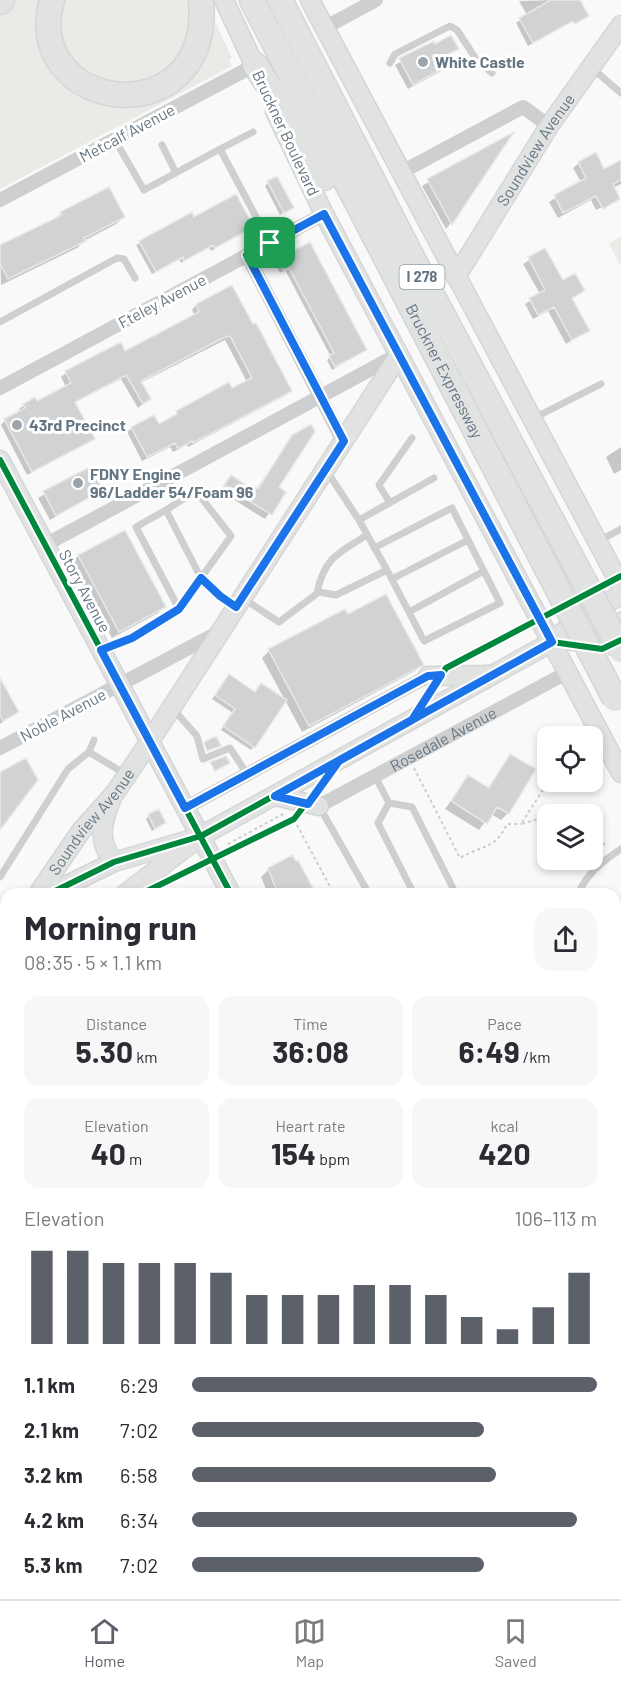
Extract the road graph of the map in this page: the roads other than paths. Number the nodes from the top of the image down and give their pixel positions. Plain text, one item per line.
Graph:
1 (52, 0) edge
2 (201, 0) edge
3 (224, 0) edge
4 (252, 0) edge
5 (280, 0) edge
6 (310, 0) edge
7 (376, 0) edge
8 (621, 25) edge
9 (324, 28) junction
10 (390, 63) dead end
11 (255, 65) junction
12 (592, 68) junction
13 (492, 73) dead end
14 (621, 93) edge
15 (549, 126) junction
16 (253, 132) dead end
17 (115, 140) junction
18 (162, 145) dead end
19 (220, 149) junction
20 (176, 173) junction
21 (400, 173) junction
22 (0, 200) edge
23 (324, 214) junction
24 (270, 243) junction
25 (247, 255) junction
26 (135, 278) dead end
27 (456, 278) junction
28 (0, 322) edge
29 (399, 355) junction
30 (601, 384) dead end
31 (0, 388) edge
32 (321, 397) junction
33 (532, 419) junction
34 (412, 438) dead end
35 (344, 441) junction
36 (0, 460) edge
37 (326, 470) junction
38 (434, 478) dead end
39 (390, 502) junction
40 (166, 510) junction
41 (359, 520) junction
42 (621, 529) edge
43 (367, 535) junction
44 (468, 540) junction
45 (597, 542) junction
46 (45, 544) junction
47 (374, 548) junction
48 (544, 563) junction
49 (387, 570) junction
50 (484, 571) junction
51 (201, 578) junction
52 (392, 579) junction
53 (621, 586) edge
54 (317, 593) junction
55 (621, 595) edge
56 (239, 602) junction
57 (179, 609) junction
58 (409, 612) junction
59 (621, 622) edge
60 (221, 631) junction
61 (552, 642) junction
62 (101, 650) junction
63 (621, 650) edge
64 (568, 672) junction
65 (494, 675) junction
66 (428, 676) joint
67 (120, 685) junction
68 (618, 705) edge
69 (172, 707) junction
70 (94, 740) dead end
71 (150, 741) junction
72 (0, 748) edge
73 (89, 752) junction
74 (621, 773) edge
75 (247, 774) junction
76 (127, 775) junction
77 (375, 776) junction
78 (115, 793) junction
79 (275, 796) junction
80 (389, 803) junction
81 (319, 806) junction
82 (185, 808) junction
83 (201, 836) junction
84 (621, 849) edge
85 (114, 861) junction
86 (0, 877) edge
87 (42, 888) edge
88 (61, 888) edge
89 (133, 888) edge
90 (228, 888) edge
91 (366, 888) edge
92 (411, 888) edge
93 (453, 888) edge
94 (581, 888) edge

1 - 2 highway
3 - 11 main road, Bruckner Boulevard
4 - 48 highway, Bruckner Expressway / I 278
5 - 63 highway, Bruckner Expressway / I 278, bridge
6 - 9 main road
7 - 9 street
8 - 12 main road, Soundview Avenue
9 - 21 main road
10 - 13 lane
11 - 17 street, Metcalf Avenue
11 - 23 main road, Bruckner Boulevard
11 - 48 highway
12 - 14 lane
12 - 15 main road, Soundview Avenue
15 - 21 street
15 - 27 main road, Soundview Avenue
16 - 19 lane
17 - 20 lane
17 - 22 street, Metcalf Avenue
18 - 20 lane
19 - 20 lane
19 - 24 lane
21 - 27 main road
23 - 24 street, Fteley Avenue
23 - 29 main road, Bruckner Boulevard
24 - 25 street, Fteley Avenue
25 - 31 street, Fteley Avenue
25 - 32 street
26 - 28 lane
27 - 33 main road
29 - 32 street
29 - 35 main road, Soundview Avenue
29 - 61 main road, Bruckner Boulevard
30 - 33 lane
32 - 35 street
32 - 46 street
33 - 45 main road
34 - 39 lane
35 - 37 main road, Soundview Avenue
36 - 46 main road, Story Avenue
37 - 41 lane
37 - 56 main road, Soundview Avenue
38 - 39 lane
39 - 41 lane
40 - 51 lane
40 - 51 lane
40 - 57 lane
41 - 43 lane
42 - 45 lane
43 - 47 lane
43 - 54 lane
44 - 47 lane
44 - 50 lane
44 - 52 lane
45 - 53 main road
46 - 62 main road, Story Avenue
47 - 49 lane
48 - 68 highway, Bruckner Expressway / I 278, bridge
49 - 52 lane
49 - 54 lane
50 - 58 lane
50 - 58 lane
51 - 56 lane
51 - 57 lane
52 - 58 lane
54 - 56 lane
55 - 61 main road, Rosedale Avenue
56 - 60 main road, Soundview Avenue
57 - 62 lane
59 - 61 main road, Rosedale Avenue
60 - 67 street, Noble Avenue
60 - 69 main road, Soundview Avenue
61 - 64 main road, Bruckner Boulevard
61 - 65 main road, Rosedale Avenue
62 - 67 main road, Story Avenue
64 - 74 main road, Bruckner Boulevard
64 - 77 street, Rosedale Avenue
65 - 66 main road
65 - 79 main road, Rosedale Avenue
66 - 75 street
67 - 71 main road, Story Avenue
67 - 72 street, Noble Avenue
69 - 71 main road, Soundview Avenue
69 - 75 lane
70 - 73 lane
71 - 76 main road, Soundview Avenue
71 - 82 main road, Story Avenue
73 - 76 lane
73 - 86 lane
75 - 82 street
76 - 78 main road, Soundview Avenue
77 - 80 lane
77 - 81 street, Rosedale Avenue
78 - 85 main road
78 - 87 main road, Soundview Avenue
79 - 81 main road
79 - 83 main road, Rosedale Avenue
80 - 92 lane
80 - 93 lane
81 - 91 lane
82 - 83 main road, Story Avenue
83 - 85 main road, Rosedale Avenue
83 - 89 main road, Rosedale Avenue
83 - 90 main road, Story Avenue
84 - 94 lane
85 - 88 main road, Rosedale Avenue

